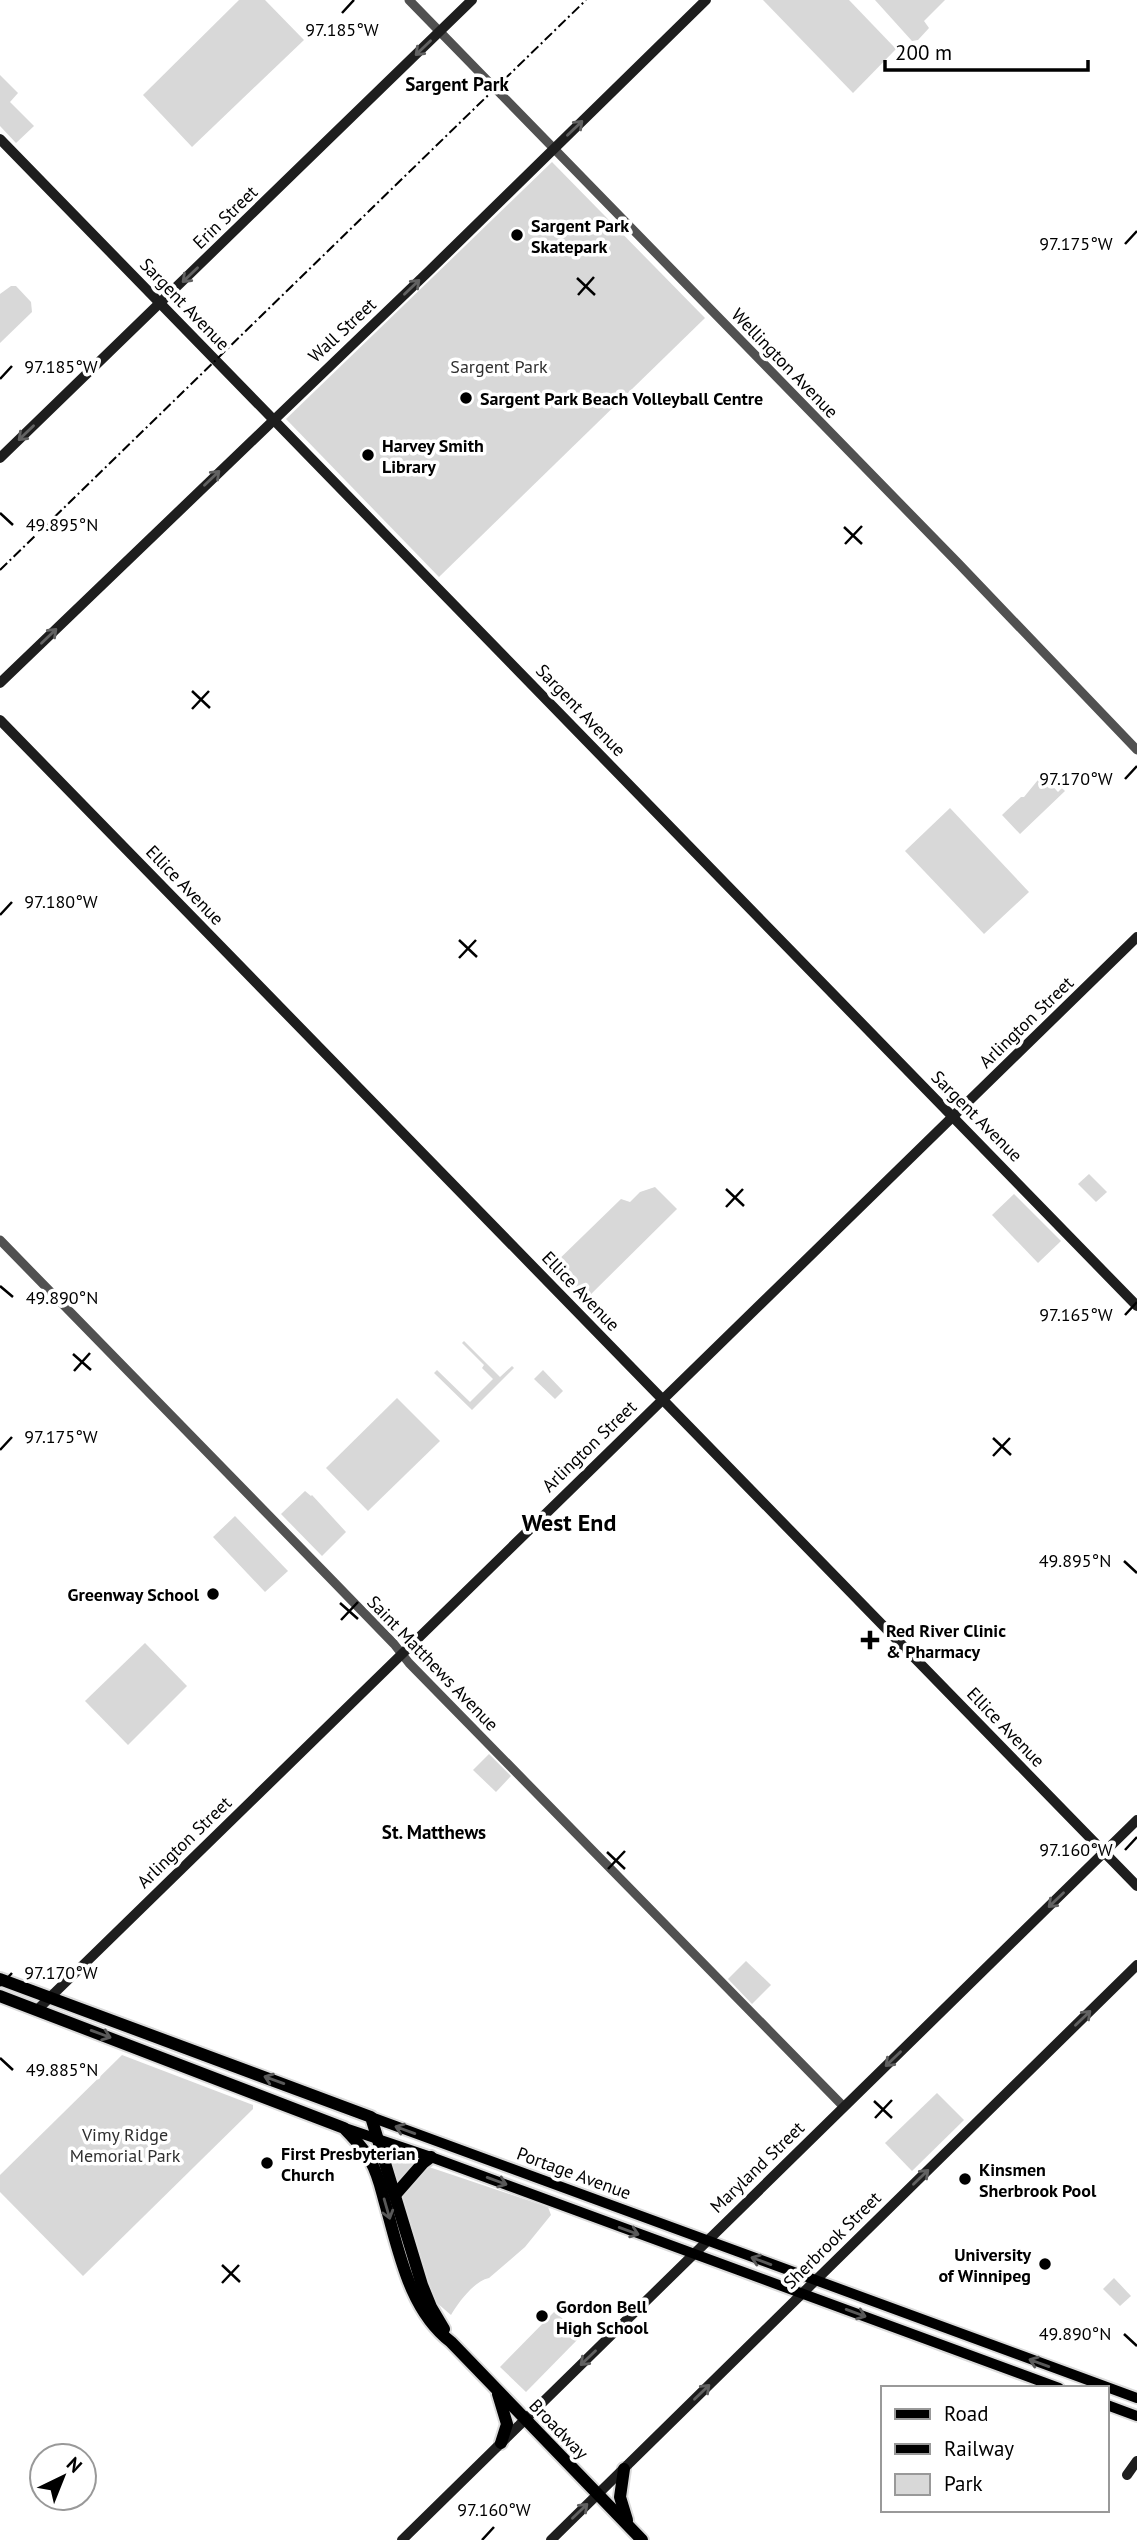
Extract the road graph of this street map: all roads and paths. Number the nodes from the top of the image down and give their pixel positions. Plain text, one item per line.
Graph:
1 (409, 0) edge
2 (472, 0) edge
3 (706, 0) edge
4 (439, 32) junction
5 (0, 139) edge
6 (553, 149) junction
7 (160, 303) junction
8 (273, 419) junction
9 (0, 458) edge
10 (0, 684) edge
11 (0, 720) edge
12 (1137, 750) edge
13 (1137, 937) edge
14 (953, 1117) junction
15 (0, 1240) edge
16 (1137, 1306) edge
17 (662, 1400) junction
18 (401, 1654) junction
19 (1137, 1820) edge
20 (1104, 1852) junction
21 (1137, 1886) edge
22 (1137, 1965) edge
23 (0, 1979) edge
24 (0, 1996) edge
25 (50, 1997) junction
26 (37, 2010) junction
27 (844, 2107) junction
28 (371, 2117) junction
29 (344, 2128) junction
30 (377, 2139) junction
31 (431, 2157) junction
32 (395, 2195) junction
33 (706, 2241) junction
34 (693, 2255) junction
35 (815, 2281) junction
36 (802, 2294) junction
37 (451, 2342) junction
38 (1054, 2386) edge
39 (1104, 2386) edge
40 (495, 2387) junction
41 (1109, 2388) edge
42 (1137, 2398) edge
43 (1109, 2406) edge
44 (1137, 2416) edge
45 (525, 2419) junction
46 (501, 2443) junction
47 (1137, 2461) edge
48 (624, 2469) junction
49 (1137, 2472) edge
50 (598, 2494) junction
51 (632, 2530) junction
52 (402, 2540) edge
53 (551, 2540) edge
54 (642, 2540) edge

1 - 4 street, Wellington Avenue
2 - 4 main road, Erin Street
6 -> 3 main road, Wall Street
4 - 6 street, Wellington Avenue
4 -> 7 main road, Erin Street
5 - 7 main road, Sargent Avenue
8 -> 6 main road, Wall Street
6 - 12 street, Wellington Avenue
7 - 8 main road, Sargent Avenue
7 -> 9 main road, Erin Street
10 -> 8 main road, Wall Street
8 - 14 main road, Sargent Avenue
11 - 17 main road, Ellice Avenue
13 - 14 main road, Arlington Street
14 - 16 main road, Sargent Avenue
14 - 17 main road, Arlington Street
15 - 18 street, Saint Matthews Avenue
17 - 18 main road, Arlington Street
17 - 20 main road, Ellice Avenue
18 - 25 main road, Arlington Street
18 - 27 street, Saint Matthews Avenue
19 - 20 main road, Maryland Street
20 - 21 main road, Ellice Avenue
20 -> 27 main road, Maryland Street
35 -> 22 main road, Sherbrook Street
23 - 25 highway, Portage Avenue
24 - 26 highway, Portage Avenue
25 - 26 main road, Arlington Street
28 -> 25 highway, Portage Avenue
26 -> 29 highway, Portage Avenue
27 - 33 main road, Maryland Street
28 - 30 highway, Broadway
33 -> 28 main road, Portage Avenue
29 - 30 main road, Portage Avenue
29 -> 37 highway, Broadway
30 - 31 main road, Portage Avenue
30 - 32 highway, Broadway
31 - 32 highway
31 -> 34 main road, Portage Avenue
32 - 37 highway, Broadway
33 - 34 main road, Maryland Street
35 -> 33 main road, Portage Avenue
34 - 36 main road, Portage Avenue
34 -> 45 main road, Maryland Street
35 - 36 main road, Sherbrook Street
39 -> 35 main road, Portage Avenue
36 -> 38 main road, Portage Avenue
48 -> 36 main road, Sherbrook Street
37 - 40 highway, Broadway
40 - 45 highway, Broadway
40 - 46 highway
42 -> 41 main road, Portage Avenue
43 - 44 main road
45 - 46 main road, Maryland Street
45 - 50 highway, Broadway
46 - 52 main road, Maryland Street
47 - 49 main road
48 - 50 main road, Sherbrook Street
48 - 51 highway
50 - 51 highway, Broadway
53 -> 50 main road, Sherbrook Street
51 - 54 highway, Broadway

